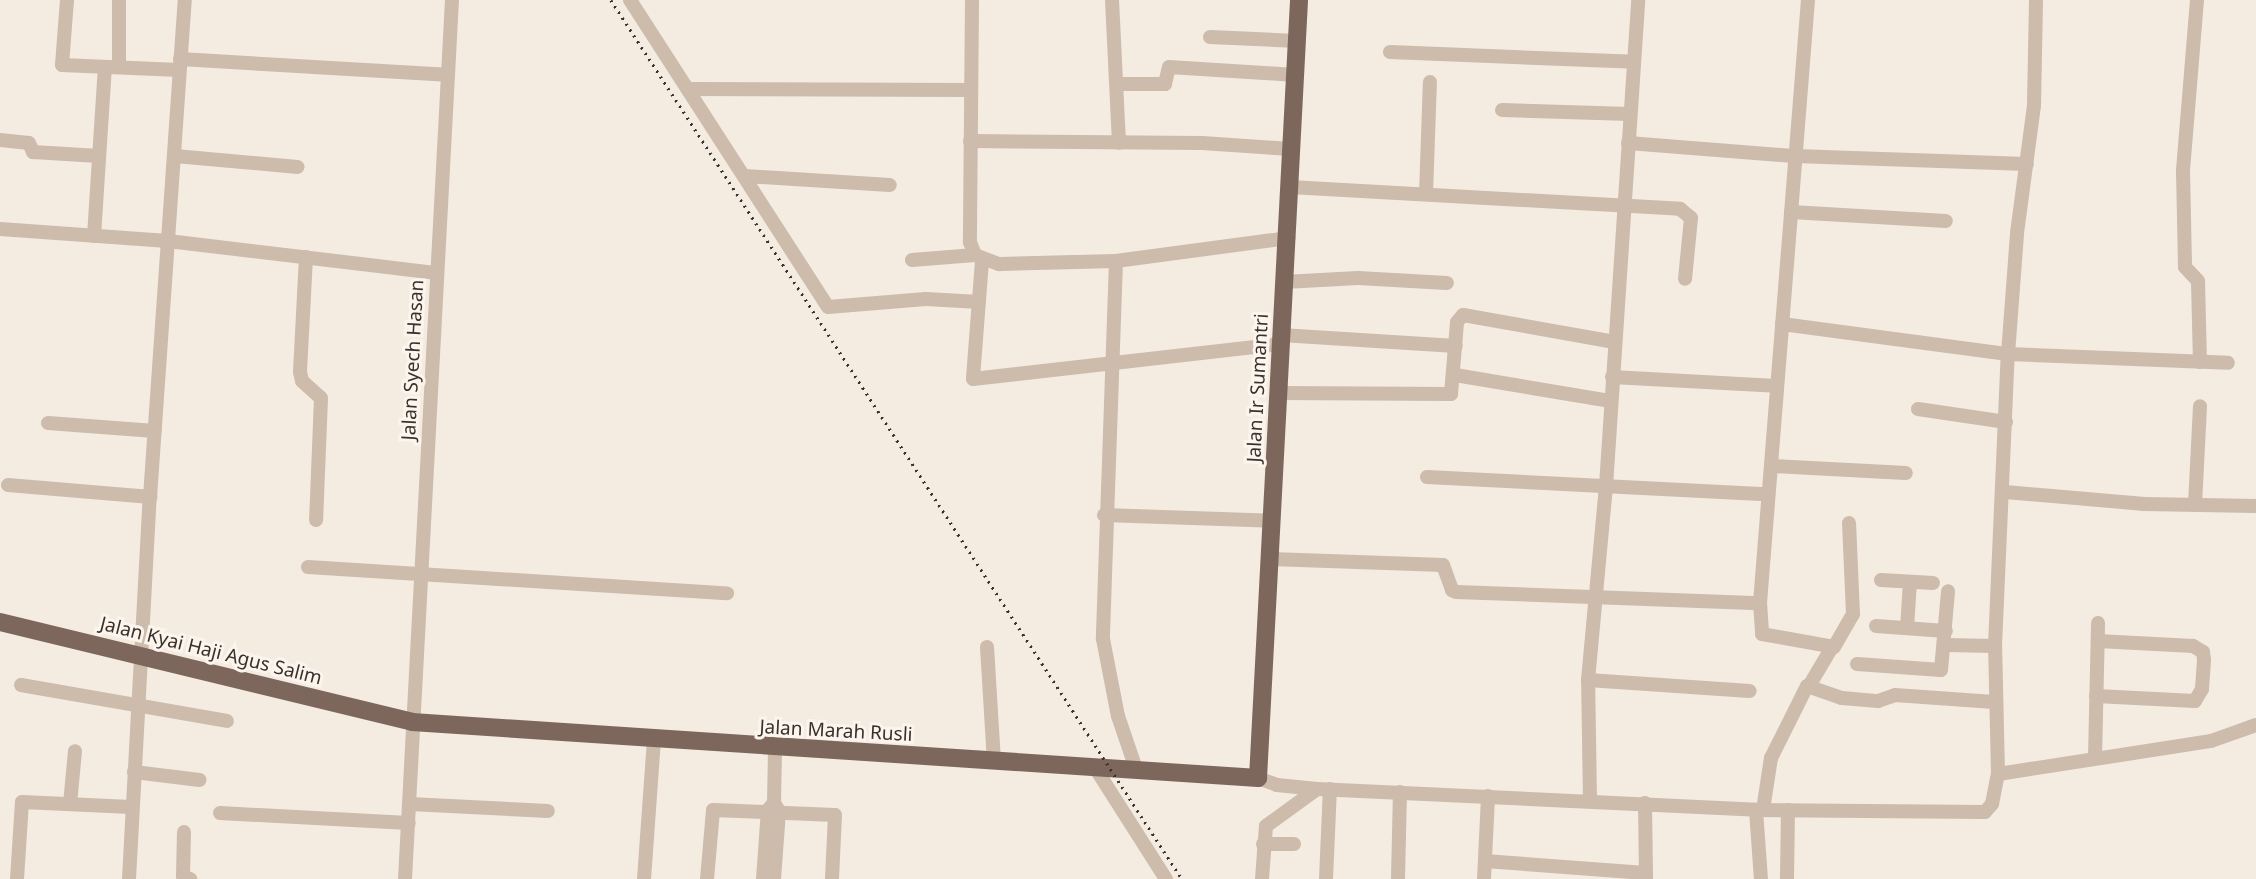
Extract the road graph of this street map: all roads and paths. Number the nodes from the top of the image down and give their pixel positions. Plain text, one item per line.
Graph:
1 (67, 0) edge
2 (119, 0) edge
3 (185, 0) edge
4 (452, 0) edge
5 (630, 0) edge
6 (972, 0) edge
7 (1112, 0) edge
8 (1299, 0) edge
9 (1638, 0) edge
10 (1808, 0) edge
11 (2036, 0) edge
12 (2197, 0) edge
13 (1210, 37) dead end
14 (1297, 41) junction
15 (1390, 52) dead end
16 (1634, 62) junction
17 (179, 65) junction
18 (112, 66) junction
19 (447, 75) junction
20 (1295, 75) junction
21 (1430, 82) dead end
22 (1117, 84) junction
23 (688, 89) junction
24 (970, 90) junction
25 (1502, 110) dead end
26 (1630, 114) junction
27 (0, 140) edge
28 (970, 141) junction
29 (1119, 143) junction
30 (1628, 143) junction
31 (1291, 149) junction
32 (99, 156) junction
33 (175, 156) junction
34 (1795, 156) junction
35 (2027, 164) junction
36 (298, 167) dead end
37 (745, 176) junction
38 (890, 185) dead end
39 (1290, 187) junction
40 (1426, 194) junction
41 (1624, 203) junction
42 (1791, 212) junction
43 (1946, 221) dead end
44 (0, 229) edge
45 (94, 236) junction
46 (1288, 238) junction
47 (168, 241) junction
48 (306, 257) junction
49 (979, 258) junction
50 (912, 260) dead end
51 (1115, 261) junction
52 (437, 273) junction
53 (1685, 279) dead end
54 (1284, 282) junction
55 (1447, 283) dead end
56 (979, 302) junction
57 (1782, 324) junction
58 (1281, 339) junction
59 (1615, 342) junction
60 (1456, 345) junction
61 (2008, 354) junction
62 (1109, 361) junction
63 (2200, 362) junction
64 (2228, 363) dead end
65 (1455, 375) junction
66 (1612, 377) junction
67 (1776, 386) junction
68 (1279, 393) junction
69 (1611, 401) junction
70 (2200, 406) dead end
71 (1918, 409) dead end
72 (2006, 422) junction
73 (47, 423) dead end
74 (155, 431) junction
75 (1772, 466) junction
76 (1906, 473) dead end
77 (1427, 477) dead end
78 (8, 485) dead end
79 (1606, 486) junction
80 (2005, 492) junction
81 (1766, 494) junction
82 (150, 496) junction
83 (2195, 505) junction
84 (2256, 506) edge
85 (1104, 515) junction
86 (316, 520) dead end
87 (1272, 521) junction
88 (1849, 523) dead end
89 (1271, 559) junction
90 (308, 567) dead end
91 (419, 572) junction
92 (1881, 580) dead end
93 (1910, 582) junction
94 (1933, 583) dead end
95 (1948, 591) dead end
96 (727, 593) dead end
97 (1595, 595) junction
98 (1760, 603) junction
99 (0, 622) edge
100 (2098, 622) dead end
101 (1876, 626) dead end
102 (1907, 628) junction
103 (1946, 638) junction
104 (2098, 641) junction
105 (1995, 646) junction
106 (987, 647) dead end
107 (1831, 649) junction
108 (141, 656) junction
109 (1857, 664) dead end
110 (1588, 680) junction
111 (21, 685) dead end
112 (1809, 686) junction
113 (1750, 691) dead end
114 (2096, 696) junction
115 (1994, 702) junction
116 (142, 703) junction
117 (227, 721) dead end
118 (412, 722) junction
119 (2256, 725) edge
120 (654, 741) junction
121 (775, 749) junction
122 (75, 751) dead end
123 (2095, 758) junction
124 (994, 761) junction
125 (1094, 766) junction
126 (1136, 769) junction
127 (134, 772) junction
128 (1998, 774) junction
129 (1258, 778) junction
130 (200, 780) dead end
131 (1323, 789) junction
132 (1400, 792) junction
133 (1488, 796) junction
134 (1590, 801) junction
135 (1646, 803) junction
136 (70, 804) junction
137 (410, 804) junction
138 (131, 807) junction
139 (774, 808) junction
140 (1760, 810) junction
141 (1788, 810) junction
142 (548, 811) dead end
143 (220, 813) dead end
144 (409, 823) junction
145 (184, 832) dead end
146 (1263, 844) junction
147 (1294, 844) dead end
148 (1485, 861) junction
149 (1646, 876) edge
150 (17, 879) edge
151 (129, 879) edge
152 (190, 879) edge
153 (405, 879) edge
154 (644, 879) edge
155 (707, 879) edge
156 (763, 879) edge
157 (774, 879) edge
158 (832, 879) edge
159 (1166, 879) edge
160 (1262, 879) edge
161 (1326, 879) edge
162 (1398, 879) edge
163 (1484, 879) edge
164 (1761, 879) edge
165 (1787, 879) edge

1 - 18 street
2 - 18 street
3 - 17 street
4 - 19 street, Jalan Syech Hasan
5 - 23 street
6 - 24 street
7 - 22 street
8 - 14 main road, Jalan Ir Sumantri
9 - 16 street
10 - 34 street
11 - 35 street
12 - 63 street
13 - 14 street
14 - 20 main road, Jalan Ir Sumantri
15 - 16 street
16 - 26 street
17 - 18 street
17 - 19 street
17 - 33 street
18 - 32 street
19 - 52 street, Jalan Syech Hasan
20 - 22 street
20 - 31 main road, Jalan Ir Sumantri
21 - 40 street
22 - 29 street
23 - 24 street
23 - 37 street
24 - 28 street
25 - 26 street
26 - 30 street
27 - 32 street
28 - 29 street
28 - 49 street
29 - 31 street
30 - 34 street
30 - 41 street
31 - 39 main road, Jalan Ir Sumantri
32 - 45 street
33 - 36 street
33 - 47 street
34 - 35 street
34 - 42 street
35 - 61 street
37 - 38 street
37 - 56 street
39 - 40 street
39 - 46 main road, Jalan Ir Sumantri
40 - 41 street
41 - 53 street
41 - 59 street
42 - 43 street
42 - 57 street
44 - 45 street
45 - 47 street
46 - 51 street
46 - 54 main road, Jalan Ir Sumantri
47 - 48 street
47 - 74 street
48 - 52 street
48 - 86 street
49 - 50 street
49 - 51 street
49 - 56 street
51 - 62 street
52 - 91 street, Jalan Syech Hasan
54 - 55 street
54 - 58 main road, Jalan Ir Sumantri
56 - 62 street
57 - 61 street
57 - 67 street
58 - 60 street
58 - 62 street
58 - 68 main road, Jalan Ir Sumantri
59 - 60 street
59 - 66 street
60 - 65 street
61 - 63 street
61 - 72 street
62 - 85 street
63 - 64 street
65 - 68 street
65 - 69 street
66 - 67 street
66 - 69 street
67 - 75 street
68 - 87 main road, Jalan Ir Sumantri
69 - 79 street
70 - 83 street
71 - 72 street
72 - 80 street
73 - 74 street
74 - 82 street
75 - 76 street
75 - 81 street
77 - 79 street
78 - 82 street
79 - 81 street
79 - 97 street
80 - 83 street
80 - 105 street
81 - 98 street
82 - 108 street
83 - 84 street
85 - 87 street
85 - 126 street
87 - 89 main road, Jalan Ir Sumantri
88 - 107 street
89 - 97 street
89 - 129 main road, Jalan Ir Sumantri
90 - 91 street
91 - 96 street
91 - 118 street, Jalan Syech Hasan
92 - 93 street
93 - 94 street
93 - 102 street
95 - 103 street
97 - 98 street
97 - 110 street
98 - 107 street
99 - 108 main road, Jalan Kyai Haji Agus Salim
100 - 104 street
101 - 102 street
102 - 103 street
103 - 105 street
103 - 109 street
104 - 114 street
104 - 114 street
105 - 115 street
106 - 124 street
107 - 112 street
108 - 116 street
108 - 118 main road, Jalan Kyai Haji Agus Salim
110 - 113 street
110 - 134 street
111 - 116 street
112 - 115 street
112 - 140 street
114 - 123 street
115 - 128 street
116 - 117 street
116 - 127 street
118 - 120 main road, Jalan Marah Rusli
118 - 137 street, Jalan Syech Hasan
119 - 123 street
120 - 121 main road, Jalan Marah Rusli
120 - 154 street
121 - 124 main road, Jalan Marah Rusli
121 - 139 street
122 - 136 street
123 - 128 street
124 - 125 main road, Jalan Marah Rusli
125 - 126 main road, Jalan Marah Rusli
125 - 159 street
126 - 129 main road, Jalan Marah Rusli
127 - 130 street
127 - 138 street
128 - 141 street
129 - 131 street
131 - 132 street
131 - 146 street
131 - 161 street
132 - 133 street
132 - 162 street
133 - 134 street
133 - 148 street
134 - 135 street
135 - 140 street
135 - 149 street
136 - 138 street
136 - 150 street
137 - 142 street
137 - 144 street, Jalan Syech Hasan
138 - 151 street
139 - 155 street
139 - 156 street
139 - 157 street
139 - 158 street
140 - 141 street
140 - 164 street
141 - 165 street
143 - 144 street
144 - 153 street, Jalan Syech Hasan
145 - 152 street
146 - 147 street
146 - 160 street
148 - 149 street
148 - 163 street

